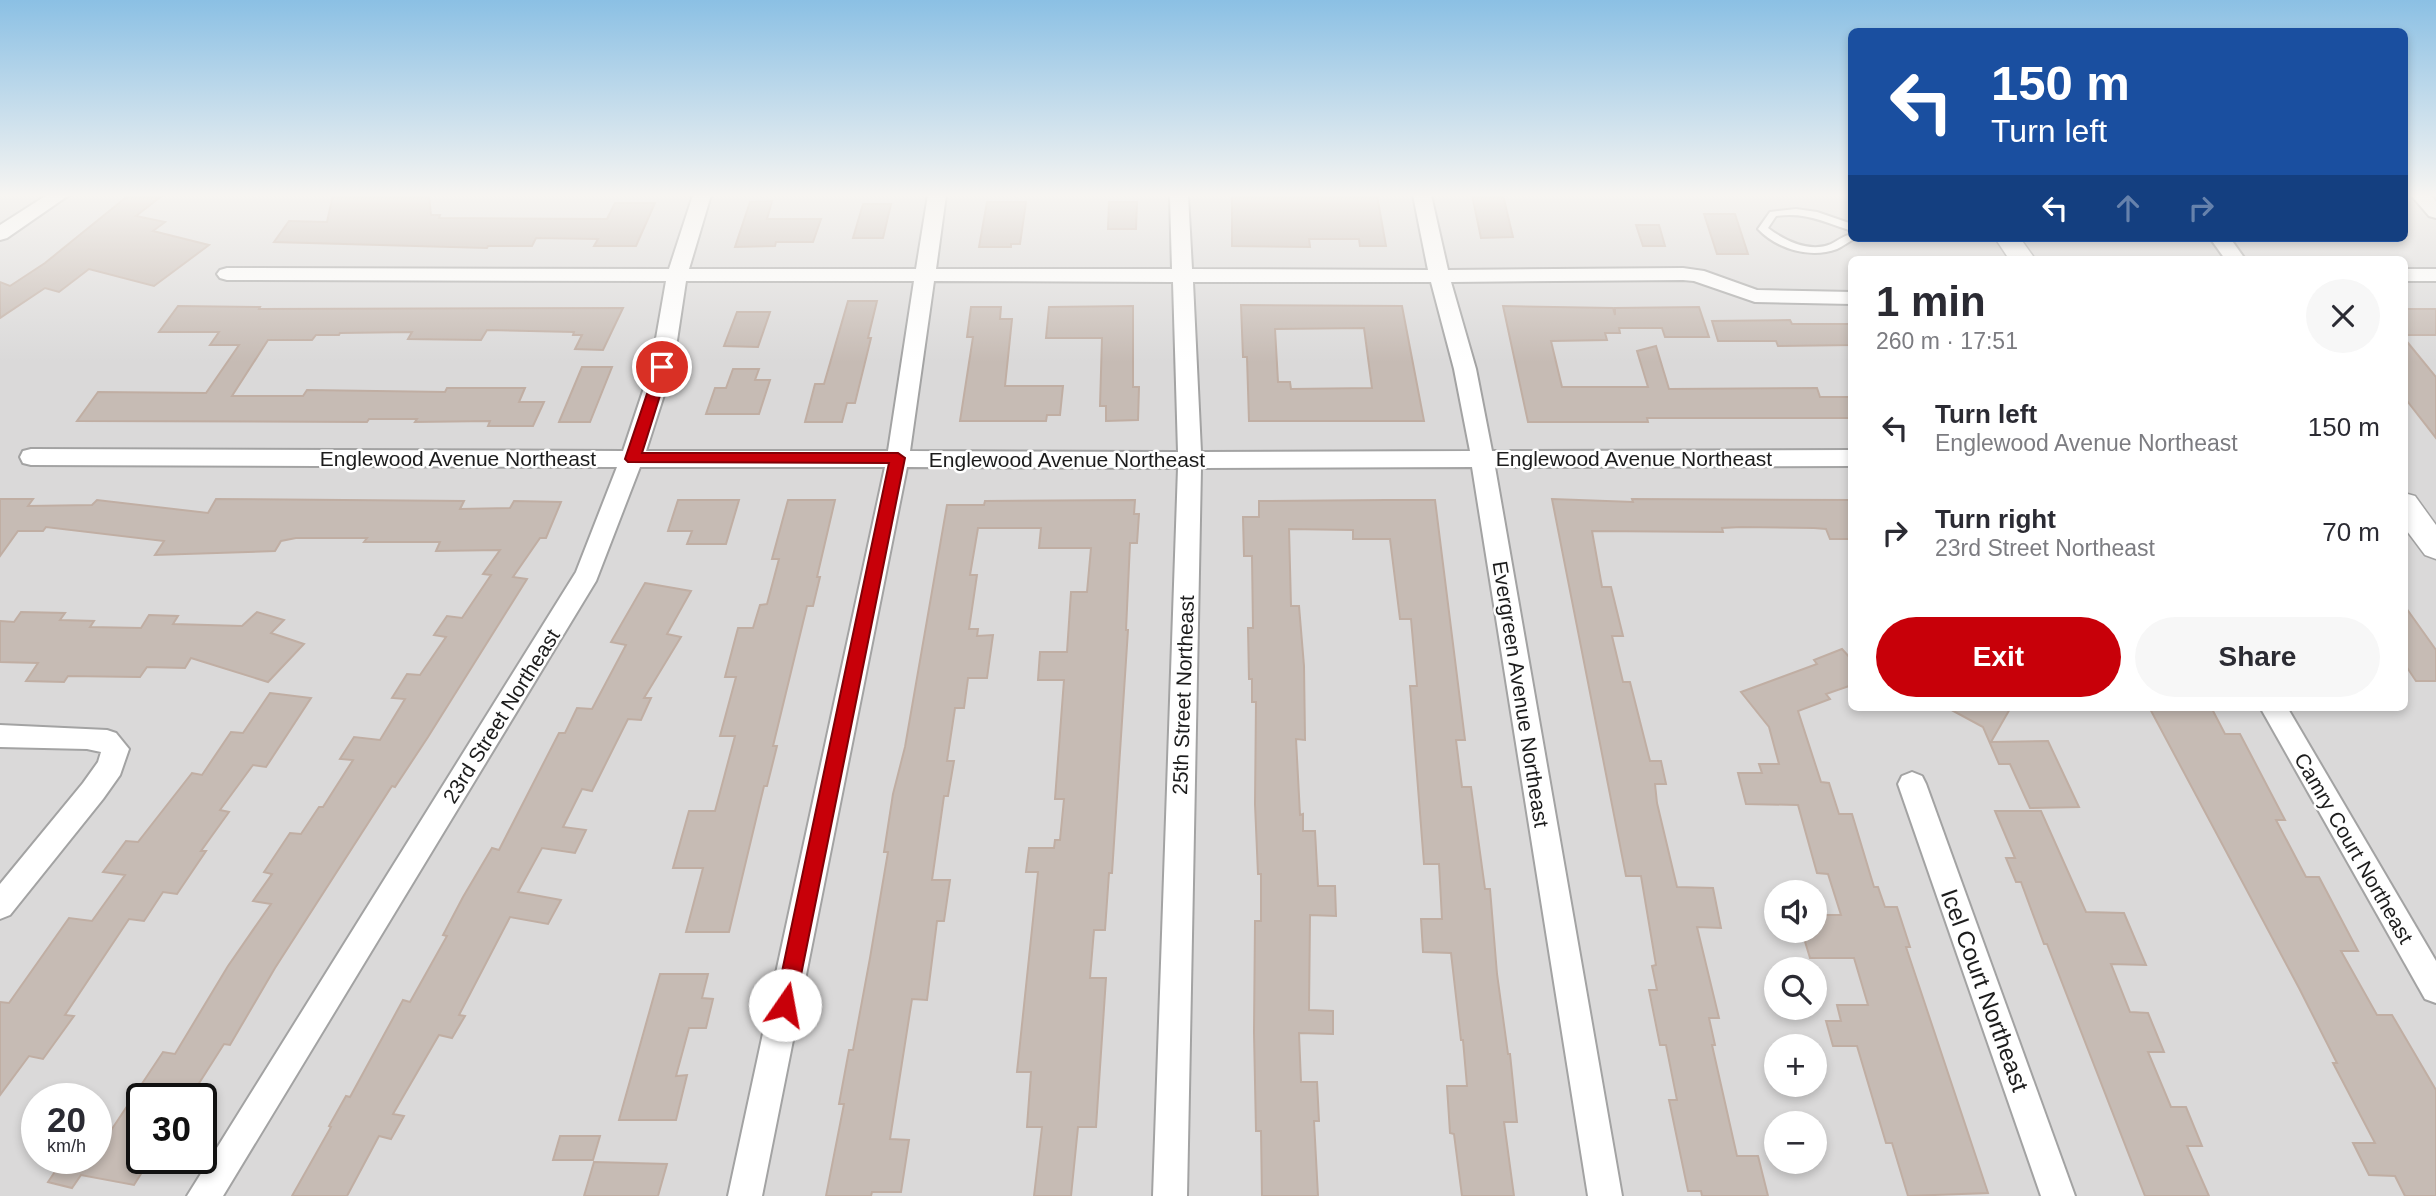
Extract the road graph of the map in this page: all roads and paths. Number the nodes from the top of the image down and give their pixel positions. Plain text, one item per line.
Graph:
1 (685, 251) edge
2 (927, 251) edge
3 (1181, 251) edge
4 (1434, 251) edge
5 (228, 274) dead end
6 (2408, 275) edge
7 (2436, 275) edge
8 (677, 276) junction
9 (923, 276) junction
10 (1181, 276) junction
11 (1440, 276) junction
12 (1848, 298) edge
13 (31, 457) dead end
14 (1482, 457) junction
15 (898, 458) junction
16 (1848, 458) edge
17 (633, 459) junction
18 (1190, 460) junction
19 (2408, 509) edge
20 (2436, 547) edge
21 (2275, 711) edge
22 (0, 736) edge
23 (1912, 784) dead end
24 (0, 906) edge
25 (2436, 989) edge
26 (204, 1196) edge
27 (745, 1196) edge
28 (1170, 1196) edge
29 (1605, 1196) edge
30 (2058, 1196) edge

1 - 8 street, 23rd Street Northeast
2 - 9 street
3 - 10 street, 25th Street Northeast
4 - 11 street, Evergreen Avenue Northeast
5 - 8 street
6 - 7 street
8 - 9 street
8 - 17 street, 23rd Street Northeast
9 - 10 street
9 - 15 street
10 - 11 street
10 - 18 street, 25th Street Northeast
11 - 12 street
11 - 14 street, Evergreen Avenue Northeast
13 - 17 street, Englewood Avenue Northeast
14 - 16 street, Englewood Avenue Northeast
14 - 18 street, Englewood Avenue Northeast
14 - 29 street, Evergreen Avenue Northeast
15 - 17 street, Englewood Avenue Northeast
15 - 18 street, Englewood Avenue Northeast
15 - 27 street
17 - 26 street, 23rd Street Northeast
18 - 28 street, 25th Street Northeast
19 - 20 street
21 - 25 street, Camry Court Northeast
22 - 24 street
23 - 30 street, Icel Court Northeast

